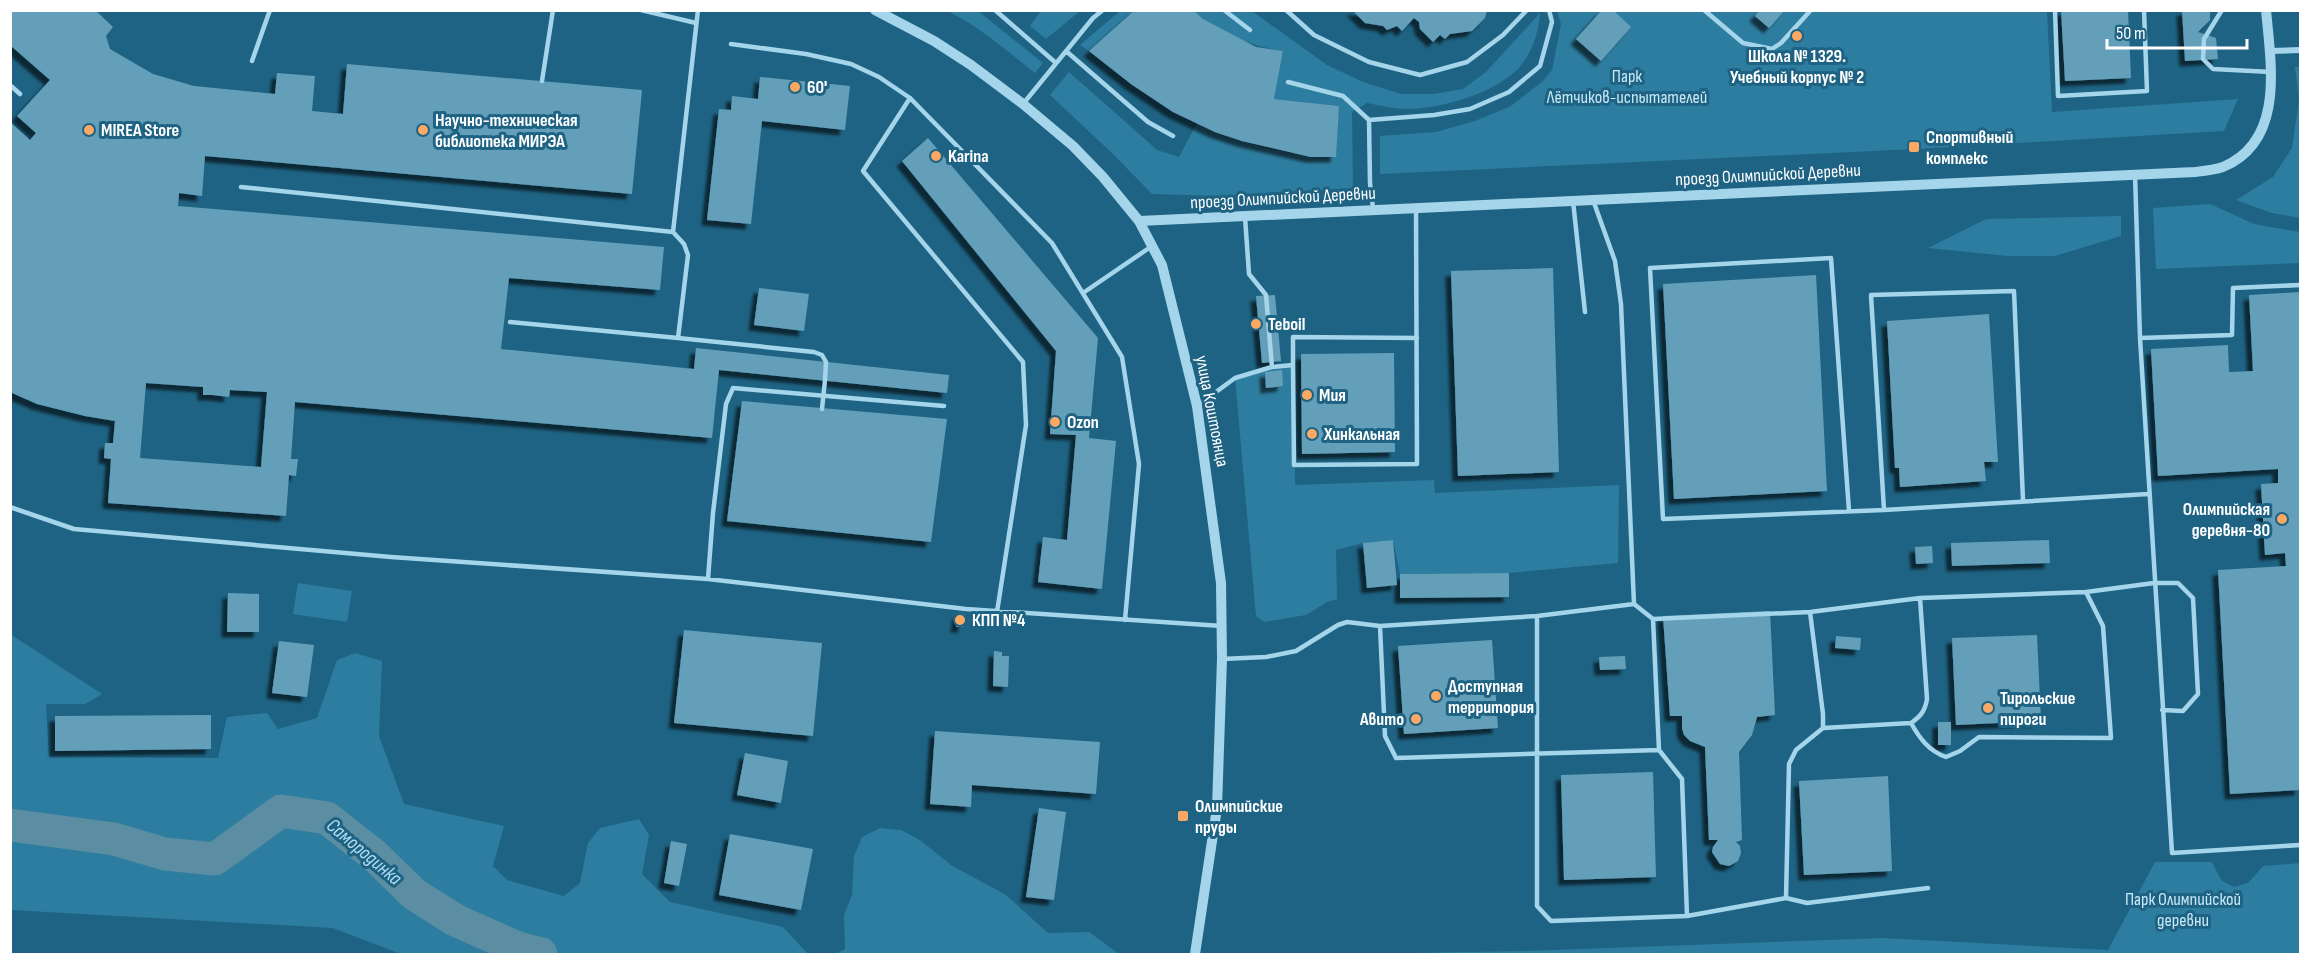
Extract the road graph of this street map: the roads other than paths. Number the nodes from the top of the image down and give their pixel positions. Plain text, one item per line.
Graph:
1 (270, 10) edge
2 (641, 10) edge
3 (698, 10) edge
4 (875, 10) edge
5 (995, 10) edge
6 (1103, 10) edge
7 (1224, 10) edge
8 (1286, 10) edge
9 (1527, 10) edge
10 (1549, 10) edge
11 (1704, 10) edge
12 (1811, 10) edge
13 (2055, 10) edge
14 (2144, 10) edge
15 (2222, 10) edge
16 (2266, 10) edge
17 (553, 11) edge
18 (696, 23) junction
19 (1250, 30) dead end
20 (731, 44) dead end
21 (2301, 50) edge
22 (1066, 51) junction
23 (2270, 51) junction
24 (252, 61) dead end
25 (1056, 63) junction
26 (2271, 72) junction
27 (542, 81) dead end
28 (1288, 82) dead end
29 (10, 86) edge
30 (20, 94) dead end
31 (910, 98) junction
32 (1023, 104) junction
33 (1369, 120) junction
34 (1173, 136) dead end
35 (2135, 174) junction
36 (241, 187) dead end
37 (1593, 200) junction
38 (1573, 201) junction
39 (1416, 209) junction
40 (1374, 211) junction
41 (1245, 217) junction
42 (1139, 221) junction
43 (673, 232) junction
44 (1152, 246) junction
45 (2301, 285) edge
46 (1083, 293) junction
47 (1585, 312) dead end
48 (510, 322) dead end
49 (678, 338) junction
50 (1417, 338) junction
51 (2140, 339) junction
52 (1293, 365) junction
53 (1272, 366) junction
54 (944, 406) dead end
55 (1197, 406) junction
56 (822, 410) dead end
57 (2148, 495) junction
58 (2023, 500) junction
59 (10, 507) edge
60 (1884, 510) junction
61 (1849, 512) junction
62 (708, 579) junction
63 (2154, 583) junction
64 (2086, 592) junction
65 (1920, 598) junction
66 (1634, 604) junction
67 (998, 612) junction
68 (1810, 612) junction
69 (1537, 616) junction
70 (1653, 619) junction
71 (1125, 620) junction
72 (1222, 626) junction
73 (1380, 626) junction
74 (1222, 659) junction
75 (2162, 710) junction
76 (1911, 723) junction
77 (1823, 728) junction
78 (1659, 750) junction
79 (1537, 753) junction
80 (2301, 845) edge
81 (1928, 888) dead end
82 (1786, 898) junction
83 (1687, 916) junction
84 (1195, 954) edge

1 - 24 lane
2 - 18 lane
3 - 18 lane
4 - 32 street, улица Коштоянца
5 - 25 lane
6 - 22 lane
7 - 19 lane
8 - 9 lane
10 - 33 lane
11 - 12 lane
13 - 14 lane
15 - 26 lane
16 - 23 street, проезд Олимпийской Деревни
17 - 27 lane
18 - 43 lane
20 - 31 lane
21 - 23 street
22 - 25 lane
22 - 34 lane
23 - 26 street, проезд Олимпийской Деревни
25 - 32 lane
26 - 35 street, проезд Олимпийской Деревни
28 - 33 lane
29 - 30 lane
31 - 46 lane
31 - 67 lane
32 - 42 street, улица Коштоянца
33 - 40 lane
35 - 37 street, проезд Олимпийской Деревни
35 - 51 lane
36 - 43 lane
37 - 38 street, проезд Олимпийской Деревни
37 - 66 lane
38 - 39 street, проезд Олимпийской Деревни
38 - 47 lane
39 - 40 street, проезд Олимпийской Деревни
39 - 50 lane
40 - 41 street, проезд Олимпийской Деревни
41 - 42 street, проезд Олимпийской Деревни
41 - 53 lane
42 - 44 street, улица Коштоянца
43 - 49 lane
44 - 46 lane
44 - 55 street, улица Коштоянца
45 - 51 lane
46 - 71 lane
48 - 49 lane
49 - 56 lane, bridge
50 - 52 lane
50 - 52 lane
51 - 57 lane
52 - 53 lane
53 - 55 lane
54 - 62 lane
55 - 72 street, улица Коштоянца
57 - 58 lane
57 - 63 lane
58 - 60 lane
58 - 60 lane
59 - 62 lane
60 - 61 lane
61 - 61 lane
62 - 67 lane
63 - 64 lane
63 - 75 lane
63 - 75 lane
64 - 65 lane
64 - 76 lane
65 - 68 lane
65 - 76 lane
66 - 69 lane
66 - 70 lane
67 - 71 lane
68 - 70 lane
68 - 77 lane
69 - 73 lane
69 - 79 lane
70 - 78 lane
71 - 72 lane
72 - 74 street, улица Коштоянца
73 - 74 lane
73 - 79 lane
74 - 84 street, улица Коштоянца
75 - 80 lane
76 - 77 lane
77 - 82 lane
78 - 79 lane
78 - 83 lane
79 - 83 lane
81 - 82 lane
82 - 83 lane

